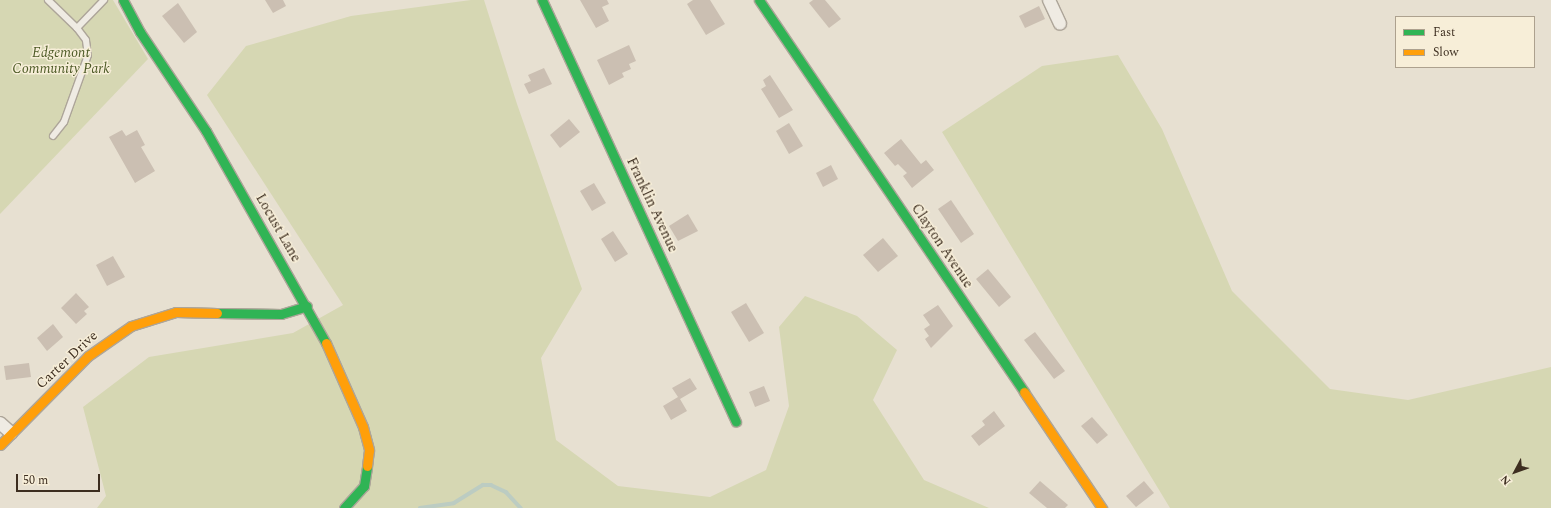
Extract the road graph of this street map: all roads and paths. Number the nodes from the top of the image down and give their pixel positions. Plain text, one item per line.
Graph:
1 (48, 0) edge
2 (104, 0) edge
3 (123, 0) edge
4 (542, 0) edge
5 (759, 0) edge
6 (1049, 0) edge
7 (1060, 24) dead end
8 (77, 28) junction
9 (53, 136) dead end
10 (307, 306) junction
11 (736, 421) dead end
12 (0, 422) edge
13 (11, 433) junction
14 (0, 445) edge
15 (344, 508) edge
16 (1102, 508) edge

1 - 8 lane
2 - 8 lane
3 - 10 street, Locust Lane
4 - 11 street, Franklin Avenue
5 - 16 street, Clayton Avenue
6 - 7 street
8 - 9 lane
10 - 13 street, Carter Drive
10 - 15 street, Locust Lane
12 - 13 street
13 - 14 street, Carter Drive

